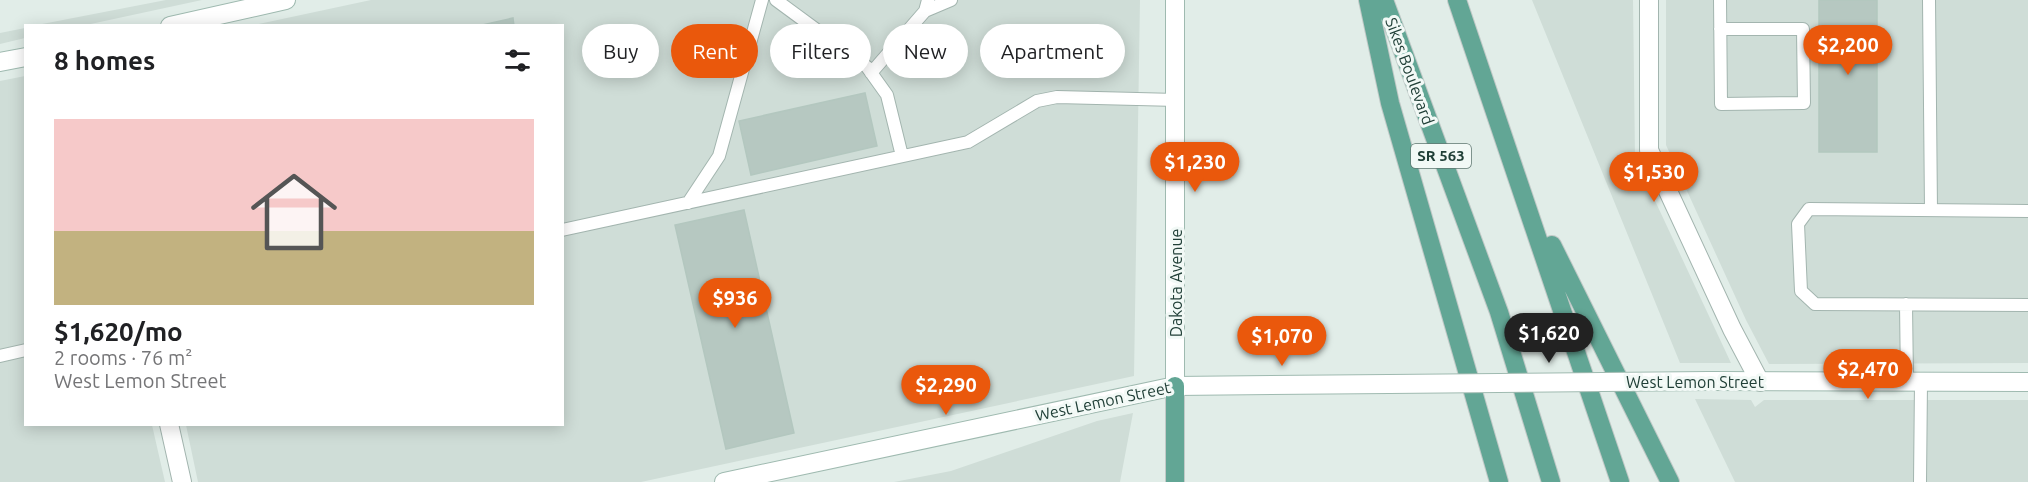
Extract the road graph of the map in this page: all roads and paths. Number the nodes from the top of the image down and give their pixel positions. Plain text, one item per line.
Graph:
1 (286, 0) edge
2 (762, 0) edge
3 (776, 0) edge
4 (951, 0) edge
5 (1176, 0) edge
6 (1368, 0) edge
7 (1384, 0) edge
8 (1457, 0) edge
9 (1649, 0) edge
10 (1720, 0) edge
11 (1929, 0) edge
12 (926, 5) edge
13 (179, 24) edge
14 (808, 24) edge
15 (1720, 29) junction
16 (24, 57) edge
17 (0, 62) edge
18 (871, 72) joint
19 (1177, 100) junction
20 (902, 156) junction
21 (1518, 178) junction
22 (688, 203) junction
23 (1930, 210) junction
24 (2028, 211) edge
25 (564, 230) edge
26 (1906, 304) junction
27 (2028, 304) edge
28 (24, 350) edge
29 (0, 356) edge
30 (1760, 382) junction
31 (1914, 382) junction
32 (2028, 382) edge
33 (1175, 386) junction
34 (169, 426) edge
35 (729, 481) edge
36 (182, 482) edge
37 (1175, 482) edge
38 (1499, 482) edge
39 (1551, 482) edge
40 (1620, 482) edge
41 (1670, 482) edge
42 (1920, 482) edge

1 - 13 main road
2 - 22 lane
3 - 14 lane
4 - 12 lane
5 - 19 main road, Dakota Avenue
6 - 38 main road
7 - 39 main road, Sikes Boulevard / SR 563
8 - 21 main road
9 - 30 main road
10 - 15 lane
11 - 23 lane
12 - 18 lane
15 - 15 lane
16 - 17 main road
18 - 20 lane
19 - 20 lane
19 - 33 main road, Dakota Avenue
20 - 22 lane
21 - 40 main road
21 - 41 main road
22 - 25 lane
23 - 24 lane
23 - 26 lane
26 - 27 lane
26 - 31 lane
28 - 29 lane
30 - 31 main road, West Lemon Street
30 - 33 main road, West Lemon Street, bridge
31 - 32 main road, West Lemon Street
31 - 42 lane
33 - 35 main road, West Lemon Street
33 - 37 main road
34 - 36 main road

